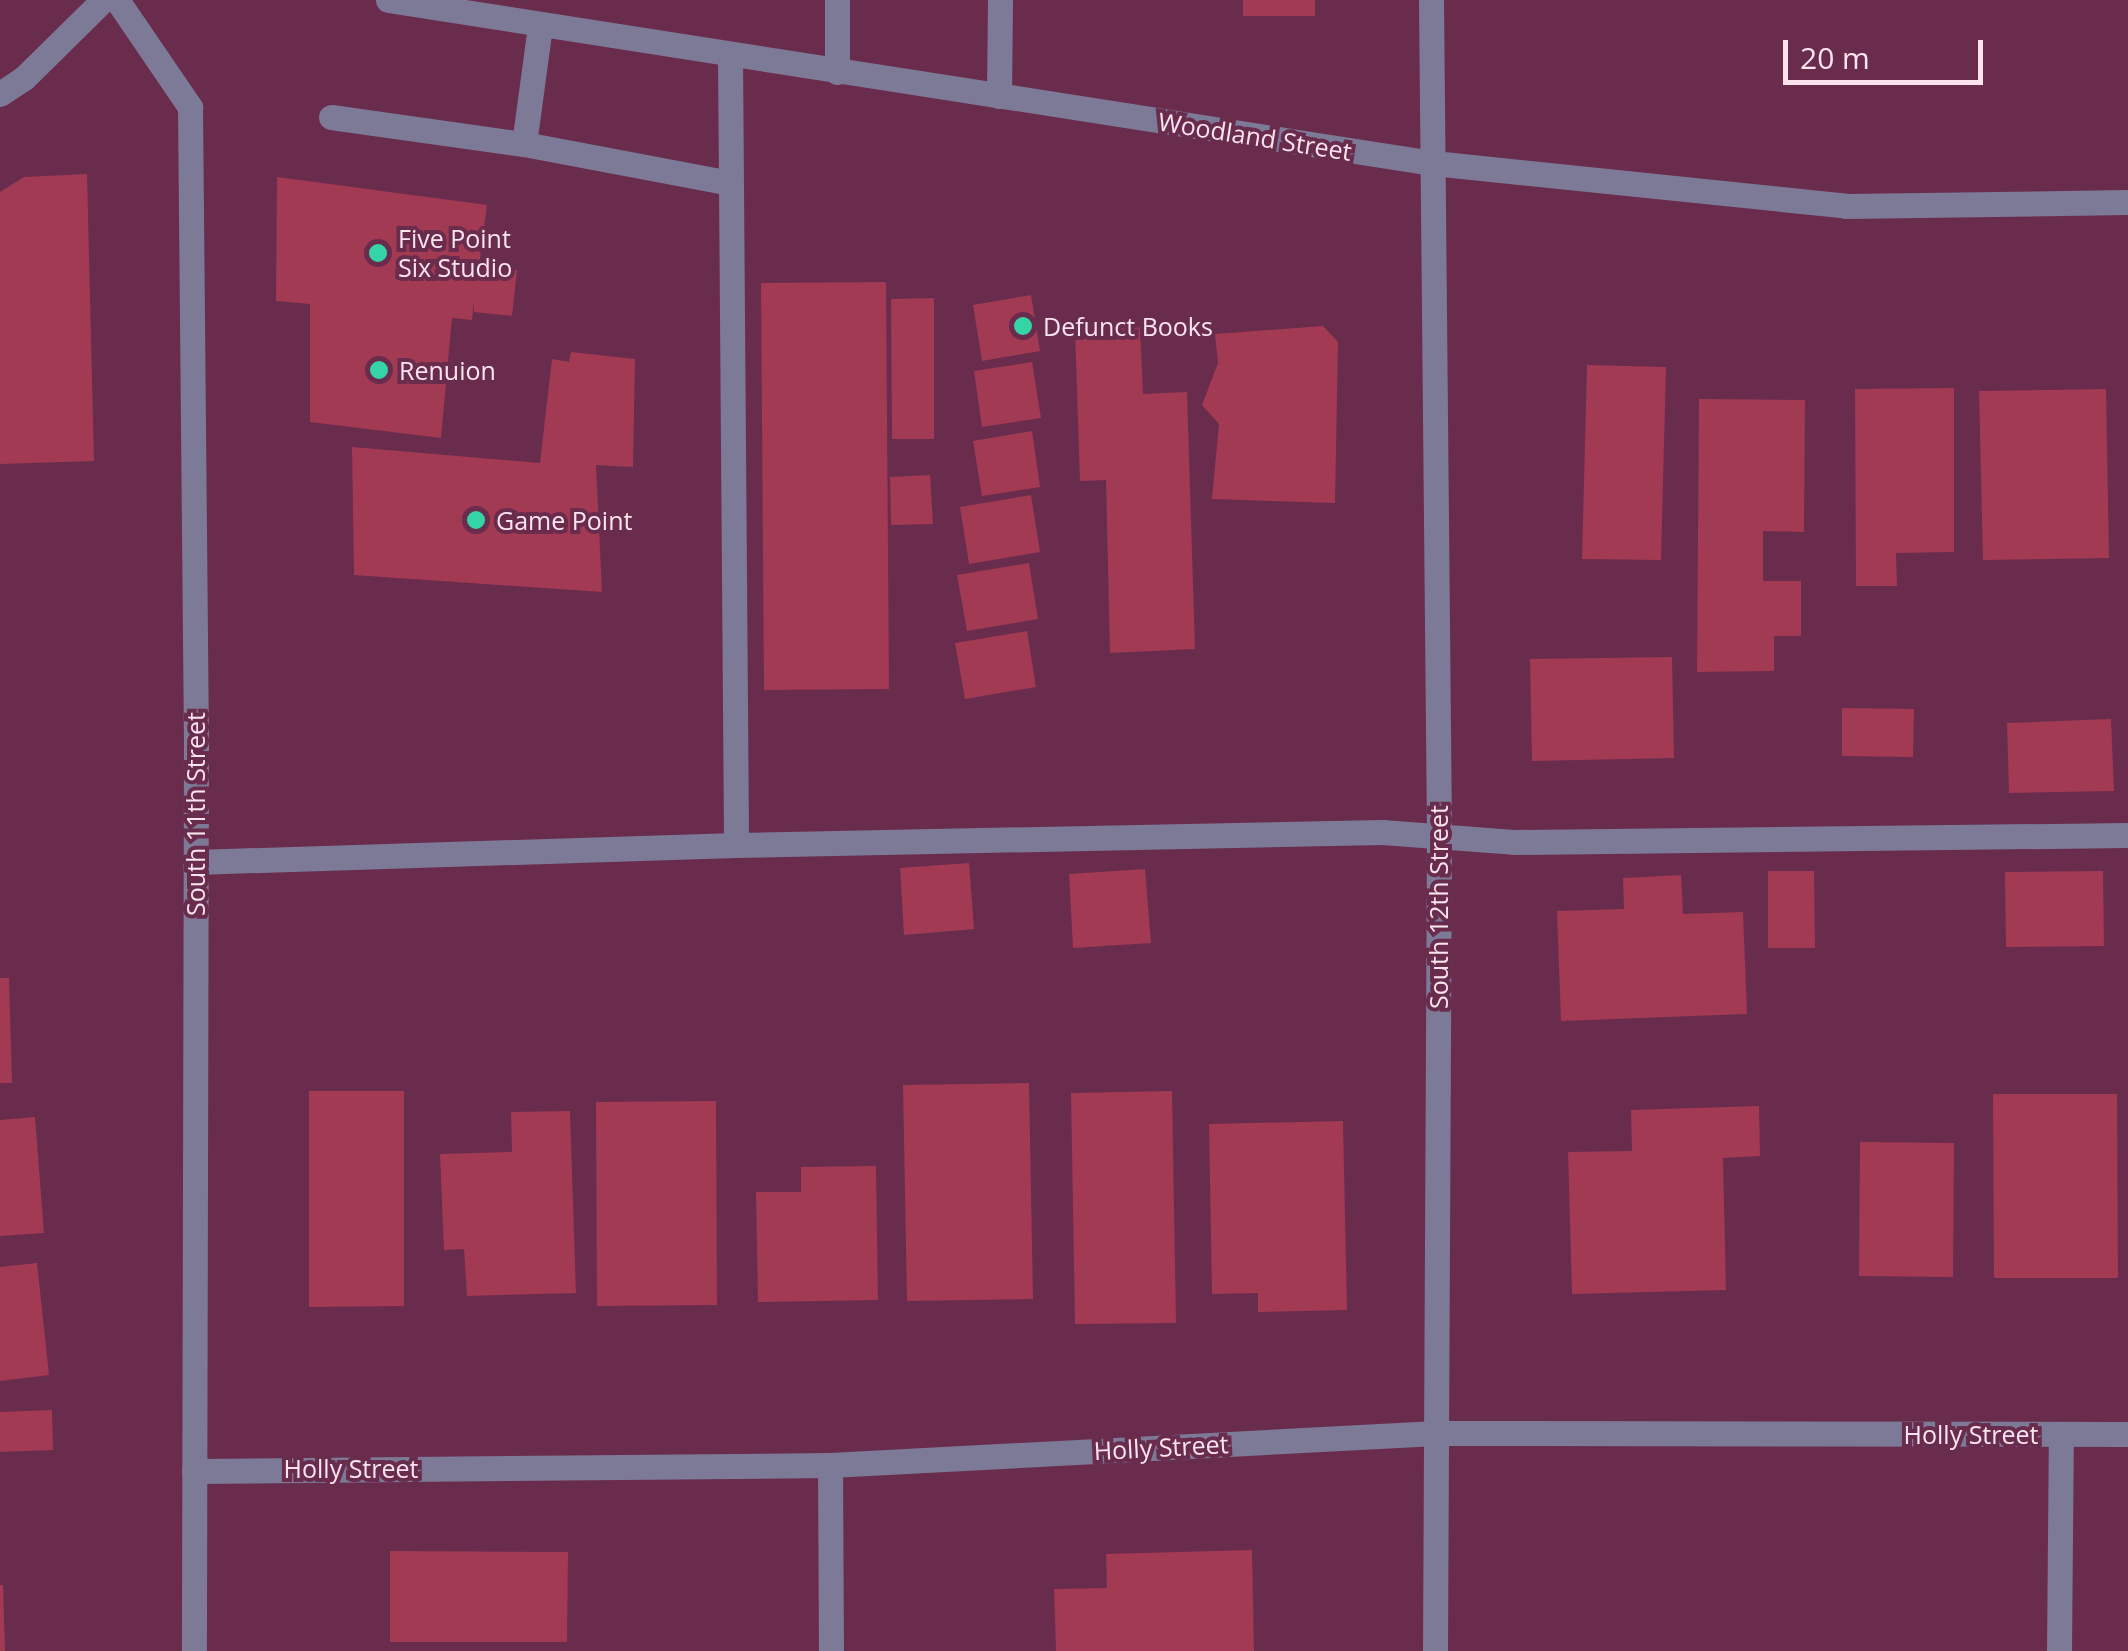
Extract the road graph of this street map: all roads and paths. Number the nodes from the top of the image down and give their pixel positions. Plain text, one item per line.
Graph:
1 (103, 0) edge
2 (116, 0) edge
3 (388, 0) edge
4 (837, 0) edge
5 (1000, 0) edge
6 (1431, 0) edge
7 (540, 25) junction
8 (730, 56) junction
9 (838, 72) junction
10 (0, 94) edge
11 (999, 96) junction
12 (331, 117) dead end
13 (524, 144) junction
14 (1433, 163) junction
15 (730, 182) junction
16 (2128, 202) edge
17 (1439, 833) junction
18 (2128, 836) edge
19 (736, 845) junction
20 (195, 862) junction
21 (1436, 1433) junction
22 (2062, 1434) junction
23 (2128, 1434) edge
24 (830, 1465) junction
25 (194, 1472) junction
26 (194, 1651) edge
27 (831, 1651) edge
28 (1435, 1651) edge
29 (2058, 1651) edge

1 - 10 street
2 - 20 street, South 11th Street
3 - 7 street, Woodland Street
4 - 9 street
5 - 11 street
6 - 14 street, South 12th Street
7 - 8 street, Woodland Street
7 - 13 street
8 - 9 street, Woodland Street
8 - 15 street
9 - 11 street, Woodland Street
11 - 14 street, Woodland Street
12 - 13 street
13 - 15 street
14 - 16 street, Woodland Street
14 - 17 street, South 12th Street
15 - 19 street
17 - 18 street
17 - 19 street
17 - 21 street, South 12th Street
19 - 20 street
20 - 25 street, South 11th Street
21 - 22 street, Holly Street
21 - 24 street, Holly Street
21 - 28 street, South 12th Street
22 - 23 street, Holly Street
22 - 29 street
24 - 25 street, Holly Street
24 - 27 street
25 - 26 street, South 11th Street

